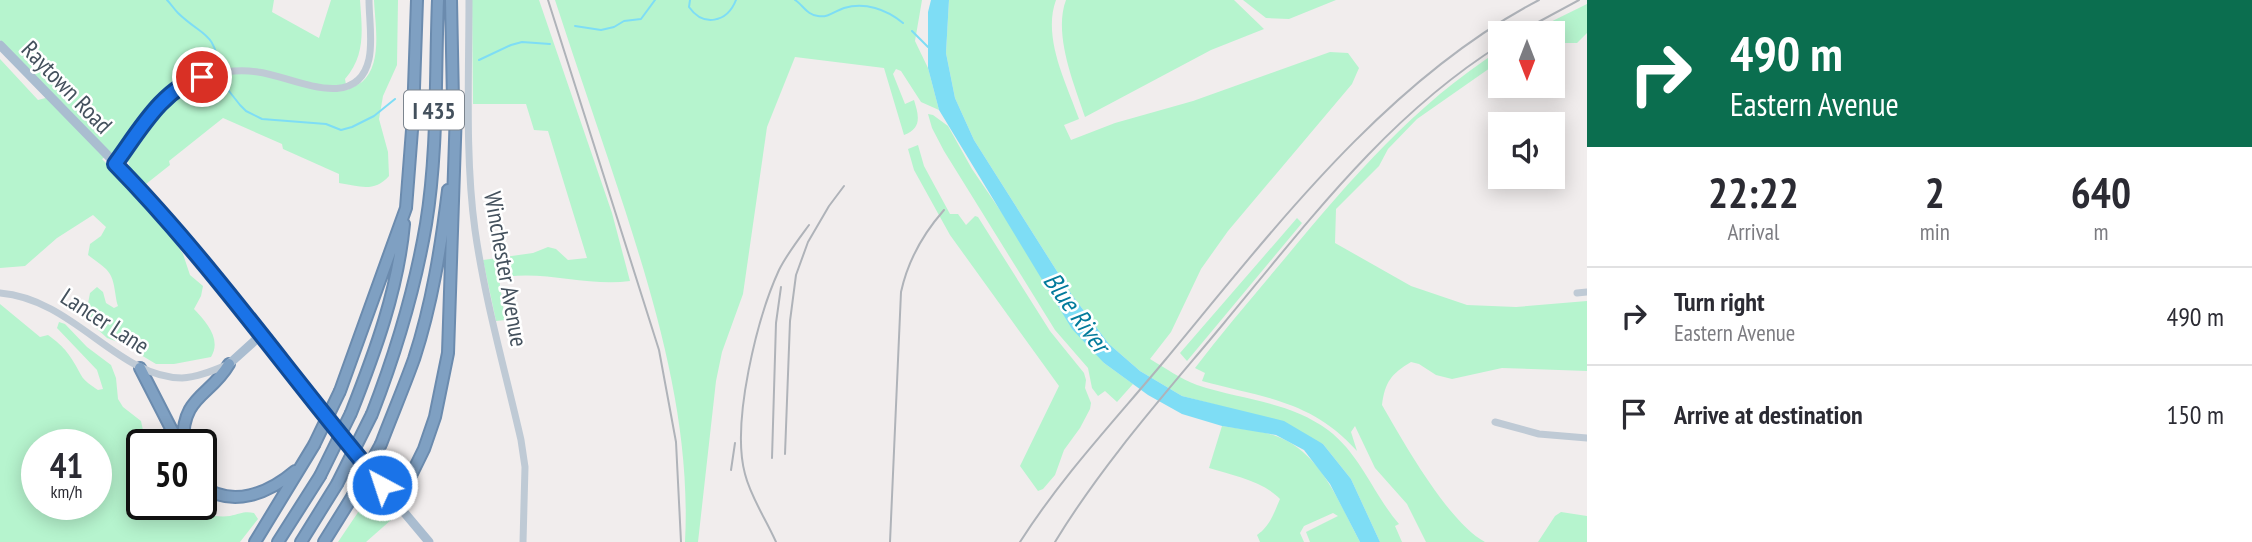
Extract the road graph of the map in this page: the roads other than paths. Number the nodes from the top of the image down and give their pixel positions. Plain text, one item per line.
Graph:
1 (369, 0) edge
2 (417, 0) edge
3 (438, 0) edge
4 (450, 0) edge
5 (469, 0) edge
6 (0, 45) edge
7 (453, 101) junction
8 (115, 164) junction
9 (406, 208) junction
10 (1587, 292) edge
11 (0, 293) edge
12 (1577, 293) dead end
13 (260, 335) junction
14 (229, 364) junction
15 (140, 369) junction
16 (1495, 422) dead end
17 (173, 429) edge
18 (184, 429) edge
19 (1587, 438) edge
20 (300, 467) junction
21 (217, 493) edge
22 (397, 504) junction
23 (255, 542) edge
24 (278, 542) edge
25 (300, 542) edge
26 (324, 542) edge
27 (429, 542) edge
28 (523, 542) edge

1 - 8 street
2 - 9 highway, I 435
3 - 25 highway, I 435, bridge
4 - 7 highway
5 - 28 street, Winchester Avenue
6 - 8 main road, Raytown Road
7 - 22 highway
7 - 26 highway, bridge
8 - 13 main road, Raytown Road
9 - 20 highway, bridge
9 - 24 highway, I 435, bridge
10 - 12 street
11 - 15 street, Lancer Lane
13 - 14 main road, Lancer Lane
13 - 22 main road, Raytown Road
14 - 15 street, Lancer Lane
14 - 18 highway
15 - 17 highway
16 - 19 street
20 - 21 highway
20 - 23 highway
22 - 27 main road, Raytown Road

